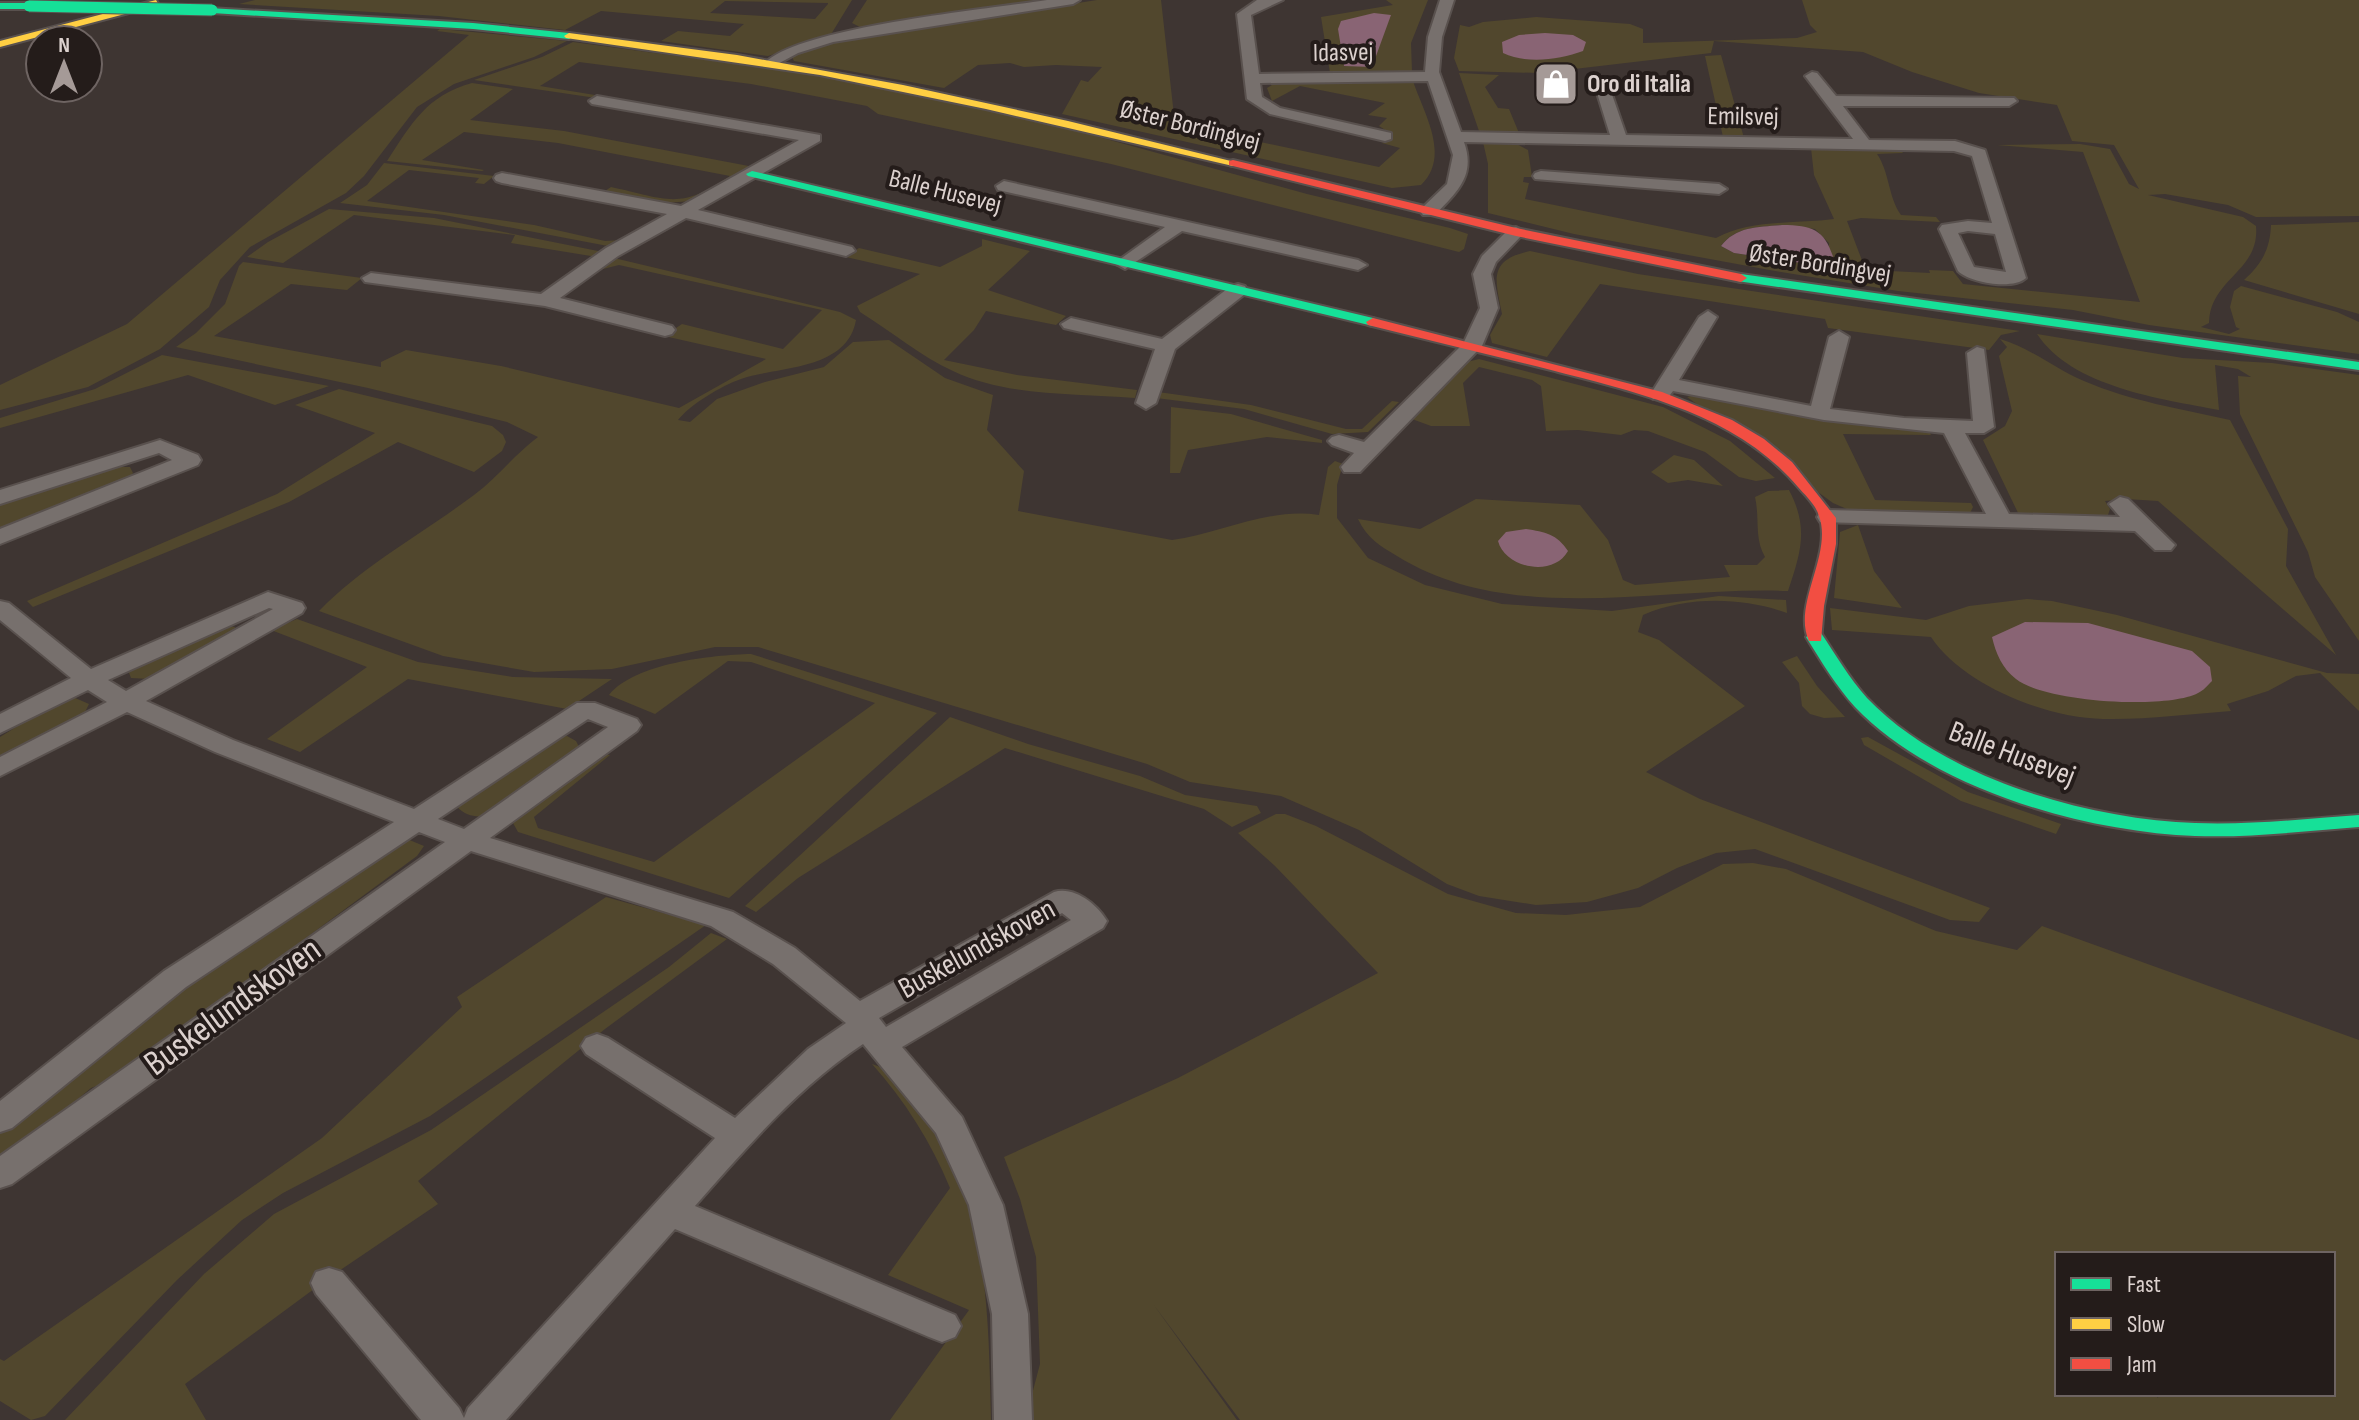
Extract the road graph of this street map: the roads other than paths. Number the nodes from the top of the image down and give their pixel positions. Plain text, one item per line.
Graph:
1 (129, 0) edge
2 (168, 0) edge
3 (1073, 0) edge
4 (1276, 0) edge
5 (1447, 0) edge
6 (0, 6) edge
7 (0, 34) edge
8 (0, 44) edge
9 (772, 63) junction
10 (1434, 76) junction
11 (1812, 76) dead end
12 (1252, 79) junction
13 (1600, 80) dead end
14 (1947, 87) dead end
15 (597, 101) dead end
16 (1830, 101) junction
17 (1961, 101) junction
18 (2009, 101) dead end
19 (1377, 118) dead end
20 (1359, 130) junction
21 (1385, 136) dead end
22 (1455, 137) junction
23 (1535, 139) junction
24 (1620, 140) junction
25 (1865, 145) junction
26 (752, 174) junction
27 (501, 178) dead end
28 (1005, 185) dead end
29 (1719, 189) dead end
30 (1429, 211) junction
31 (684, 212) junction
32 (1179, 225) junction
33 (2002, 229) dead end
34 (1516, 232) junction
35 (828, 261) dead end
36 (1125, 264) junction
37 (1356, 266) dead end
38 (371, 278) dead end
39 (1238, 290) junction
40 (545, 300) junction
41 (1708, 317) dead end
42 (683, 320) dead end
43 (1070, 324) dead end
44 (665, 330) junction
45 (1839, 337) dead end
46 (648, 342) dead end
47 (1166, 346) junction
48 (1472, 346) junction
49 (1977, 353) dead end
50 (2359, 366) edge
51 (1664, 390) junction
52 (1146, 403) dead end
53 (1819, 413) junction
54 (1952, 428) junction
55 (1339, 441) dead end
56 (1369, 451) junction
57 (1352, 467) dead end
58 (0, 497) edge
59 (2120, 504) dead end
60 (1828, 517) junction
61 (2002, 522) junction
62 (2141, 524) junction
63 (0, 537) edge
64 (2163, 545) dead end
65 (0, 608) edge
66 (88, 679) junction
67 (126, 702) junction
68 (0, 725) edge
69 (0, 768) edge
70 (416, 821) junction
71 (2359, 821) edge
72 (466, 840) junction
73 (870, 1028) junction
74 (597, 1046) dead end
75 (0, 1119) edge
76 (737, 1136) junction
77 (0, 1174) edge
78 (670, 1211) junction
79 (329, 1283) dead end
80 (942, 1326) dead end
81 (445, 1420) edge
82 (482, 1420) edge
83 (1013, 1420) edge

1 - 7 main road
2 - 8 main road
3 - 9 street
4 - 12 street
5 - 10 street
6 - 9 main road, Øster Bordingvej, bridge
9 - 30 main road, Øster Bordingvej
10 - 12 street, Idasvej
10 - 22 street
11 - 16 street, Emilsvej
12 - 20 street
13 - 24 street
14 - 17 street
15 - 26 street
16 - 17 street
16 - 25 street, Emilsvej
17 - 18 street
19 - 20 street
20 - 21 street
22 - 23 street, Emilsvej
22 - 30 street
23 - 24 street, Emilsvej
23 - 29 street
24 - 25 street, Emilsvej
25 - 33 street, Emilsvej
26 - 31 street
26 - 36 main road, Balle Husevej
27 - 31 street
28 - 32 street, Balle Husevej
30 - 34 main road, Øster Bordingvej
31 - 35 street
31 - 40 street
32 - 36 street
32 - 37 street, Balle Husevej
34 - 48 street
34 - 50 main road, Øster Bordingvej
36 - 39 main road, Balle Husevej
38 - 40 street
39 - 47 street
39 - 48 main road, Balle Husevej
40 - 44 street
41 - 51 street
42 - 44 street
43 - 47 street
44 - 46 street
45 - 53 street
47 - 52 street
48 - 51 main road, Balle Husevej
48 - 56 street
49 - 54 street, Balle Husevej
51 - 53 street, Balle Husevej
51 - 60 main road, Balle Husevej
53 - 54 street, Balle Husevej
54 - 61 street
55 - 56 street
56 - 57 street
58 - 63 street
59 - 62 street
60 - 61 street
60 - 71 main road, Balle Husevej
61 - 62 street
62 - 64 street
65 - 66 street, Buskelundskoven
66 - 67 street, Buskelundskoven
66 - 67 street
66 - 68 street
67 - 69 street
67 - 70 street, Buskelundskoven
70 - 72 street, Buskelundskoven
70 - 72 street, Buskelundskoven
70 - 75 street, Buskelundskoven
72 - 73 street, Buskelundskoven
72 - 77 street, Buskelundskoven
73 - 73 street, Buskelundskoven
73 - 76 street, Buskelundskoven
73 - 83 street, Buskelundskoven
74 - 76 street
76 - 78 street, Buskelundskoven
78 - 80 street
78 - 82 street, Buskelundskoven
79 - 81 street

